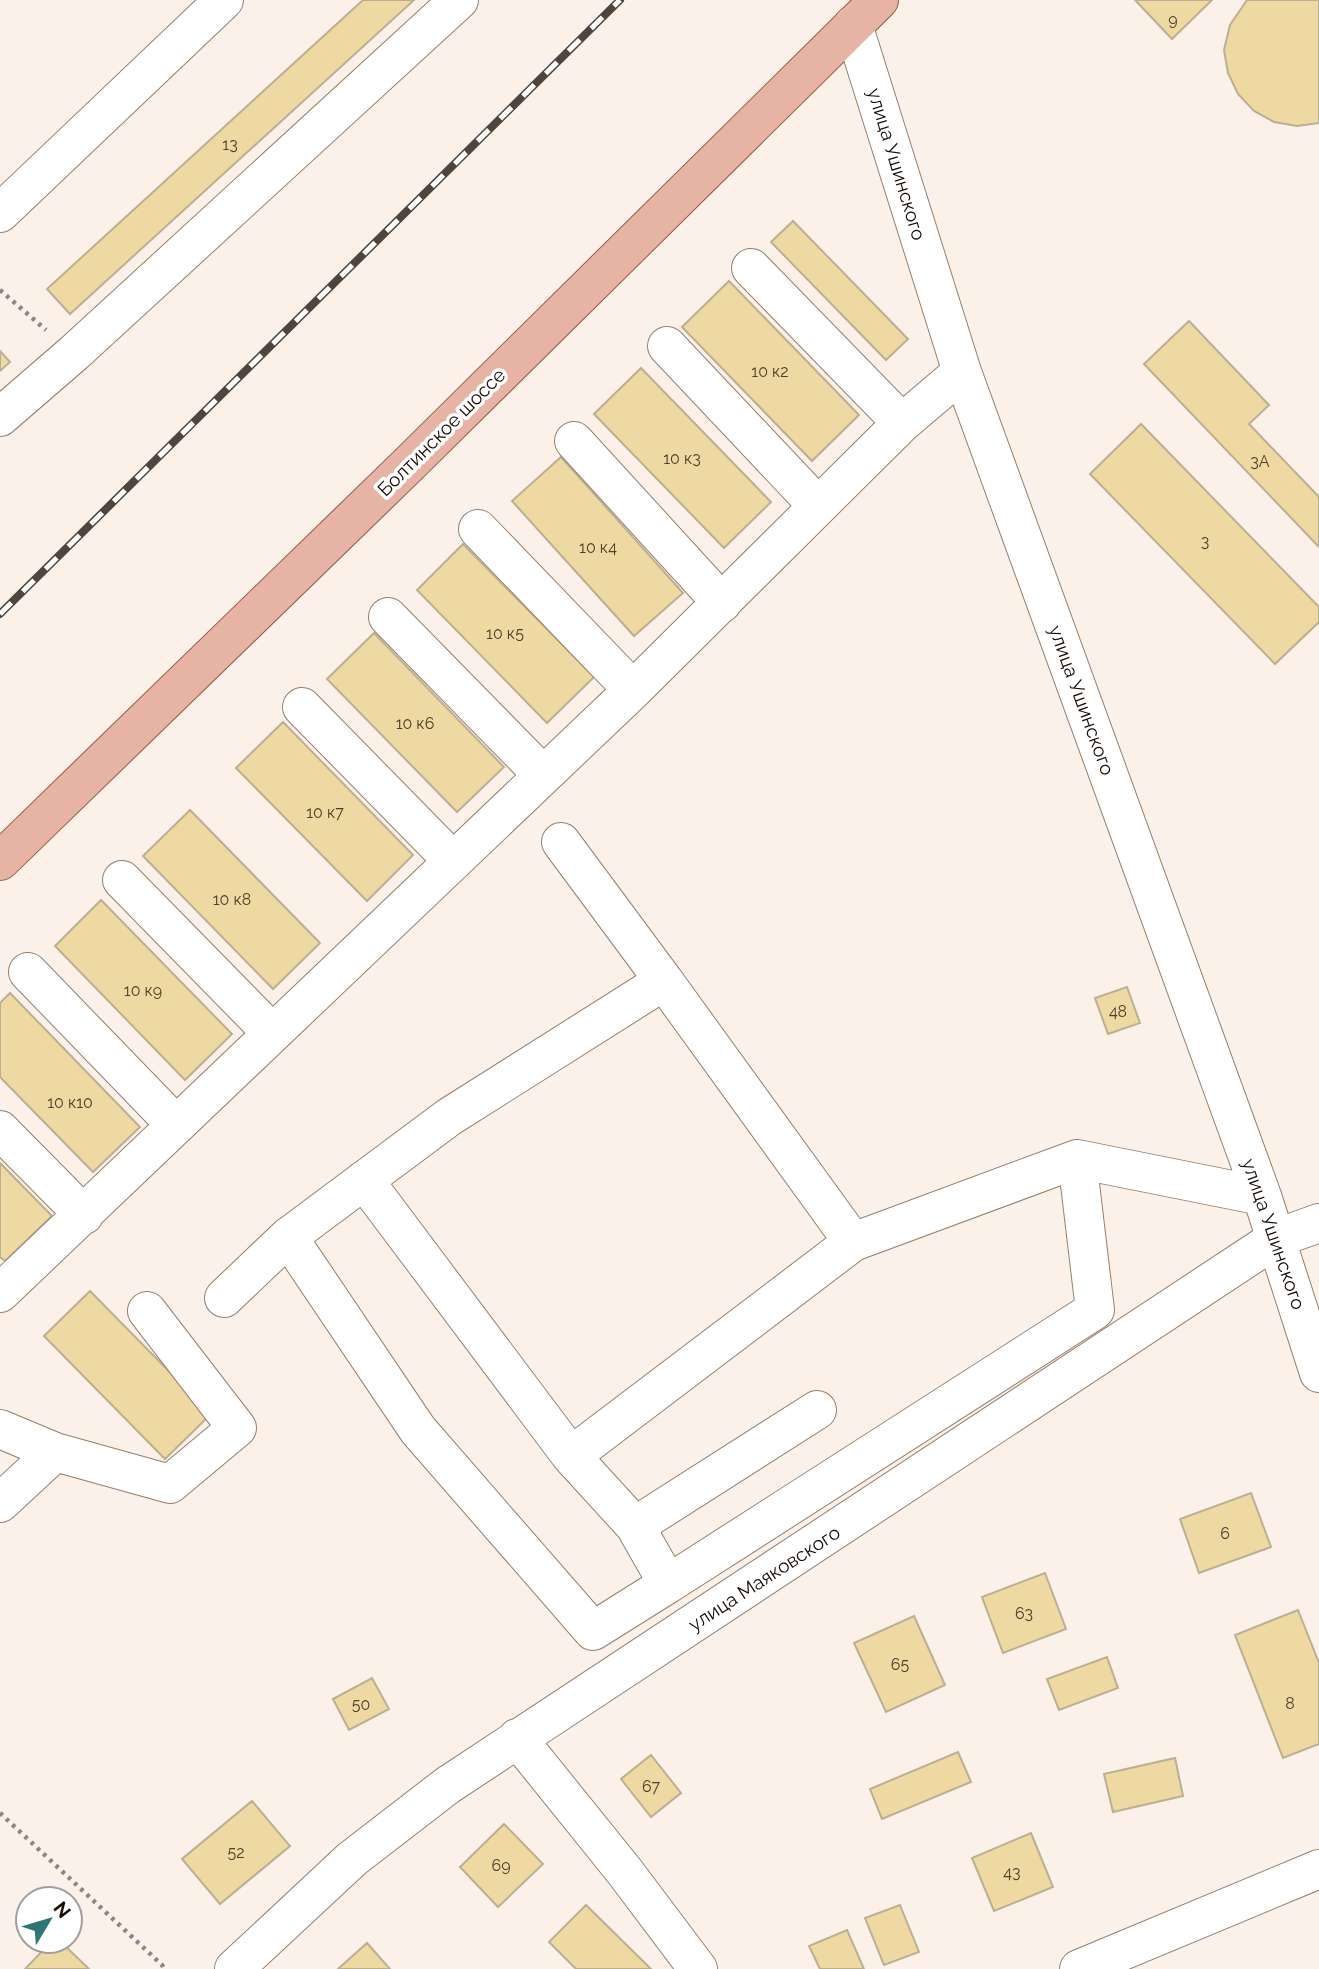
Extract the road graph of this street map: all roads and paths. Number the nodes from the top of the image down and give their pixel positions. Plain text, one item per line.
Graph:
1 (224, 0) edge
2 (459, 0) edge
3 (866, 12) edge
4 (0, 213) edge
5 (751, 268) dead end
6 (0, 290) edge
7 (667, 346) dead end
8 (74, 353) junction
9 (962, 372) junction
10 (0, 417) edge
11 (902, 423) junction
12 (574, 441) dead end
13 (817, 505) junction
14 (478, 529) dead end
15 (722, 603) junction
16 (388, 617) dead end
17 (633, 690) junction
18 (302, 707) dead end
19 (544, 775) junction
20 (561, 842) dead end
21 (0, 861) edge
22 (453, 861) junction
23 (122, 880) dead end
24 (28, 972) dead end
25 (664, 981) junction
26 (272, 1032) junction
27 (176, 1125) junction
28 (0, 1130) edge
29 (1077, 1159) junction
30 (364, 1180) junction
31 (1262, 1196) junction
32 (84, 1215) junction
33 (1319, 1223) edge
34 (288, 1237) junction
35 (1276, 1238) junction
36 (853, 1242) junction
37 (0, 1293) edge
38 (224, 1298) dead end
39 (147, 1311) dead end
40 (1319, 1373) edge
41 (817, 1410) dead end
42 (0, 1429) edge
43 (55, 1452) junction
44 (571, 1456) junction
45 (0, 1503) edge
46 (635, 1526) junction
47 (668, 1584) junction
48 (517, 1738) junction
49 (0, 1812) edge
50 (1319, 1869) edge
51 (164, 1969) edge
52 (234, 1969) edge
53 (698, 1969) edge
54 (1079, 1969) edge

1 - 4 street
2 - 8 street
3 - 9 street, улица Ушинского
3 - 21 main road, Болтинское шоссе
5 - 11 street
6 - 8 path
7 - 13 street
8 - 10 street
9 - 11 street
9 - 31 street, улица Ушинского
11 - 13 street
12 - 15 street
13 - 15 street
14 - 17 street
15 - 17 street
16 - 19 street
17 - 19 street
18 - 22 street
19 - 22 street
20 - 25 street
22 - 26 street
23 - 26 street
24 - 27 street
25 - 30 street
25 - 36 street
26 - 27 street
27 - 32 street
28 - 32 street
29 - 31 street
29 - 36 street
29 - 47 street
30 - 34 street
30 - 44 street
31 - 35 street, улица Ушинского
32 - 37 street
33 - 35 street, улица Маяковского
34 - 38 street
34 - 47 street
35 - 40 street, улица Ушинского
35 - 48 street, улица Маяковского
36 - 44 street
39 - 43 street
41 - 46 street
42 - 43 street
43 - 45 street
44 - 46 street
46 - 47 street
48 - 52 street, улица Маяковского
48 - 53 street
49 - 51 path
50 - 54 street

